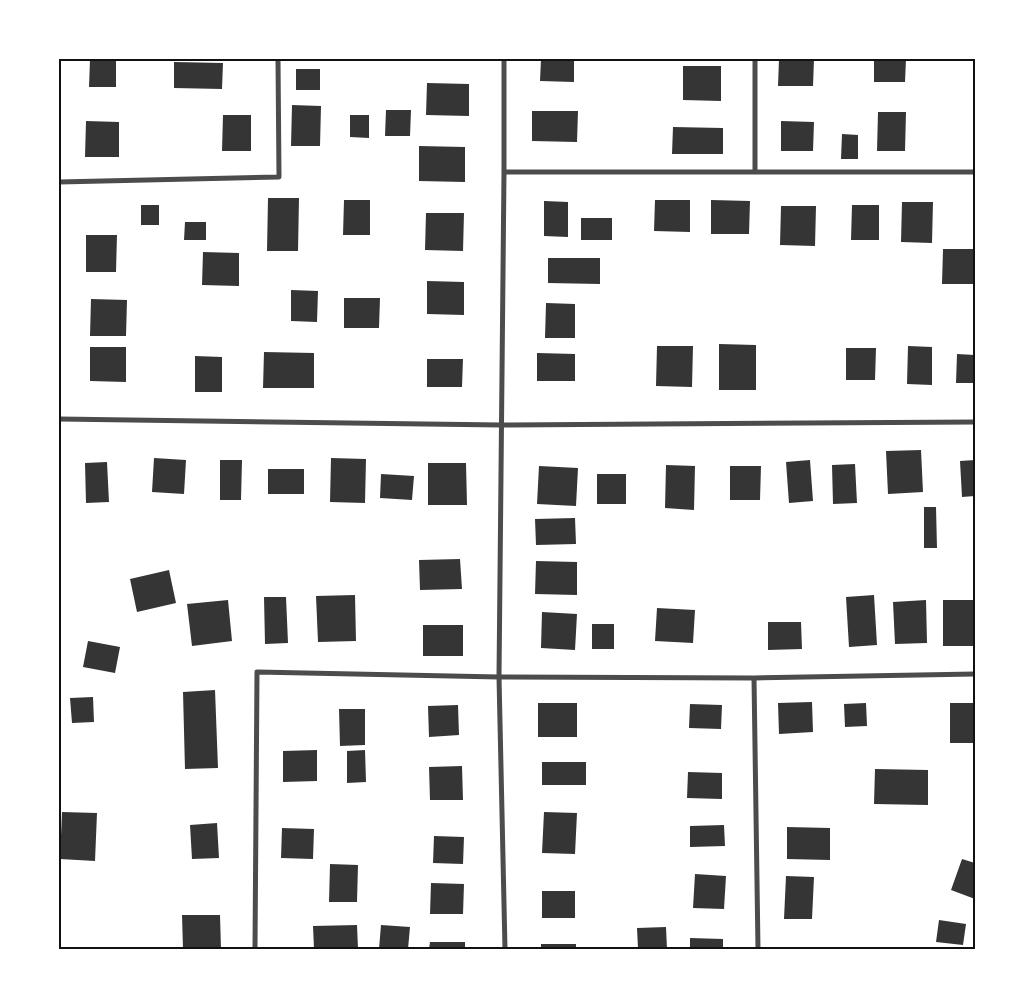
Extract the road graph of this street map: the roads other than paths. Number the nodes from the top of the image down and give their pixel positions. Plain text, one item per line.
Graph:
1 (278, 59) edge
2 (504, 59) edge
3 (755, 59) edge
4 (504, 172) junction
5 (755, 172) junction
6 (975, 172) edge
7 (59, 182) edge
8 (59, 419) edge
9 (975, 422) edge
10 (501, 425) junction
11 (975, 674) edge
12 (499, 677) junction
13 (754, 678) junction
14 (255, 949) edge
15 (505, 949) edge
16 (758, 949) edge

1 - 7 street
2 - 4 street
3 - 5 street
4 - 5 street
4 - 10 street
5 - 6 street
8 - 10 street
9 - 10 street
10 - 12 street
11 - 13 street
12 - 13 street
12 - 14 street
12 - 15 street
13 - 16 street

